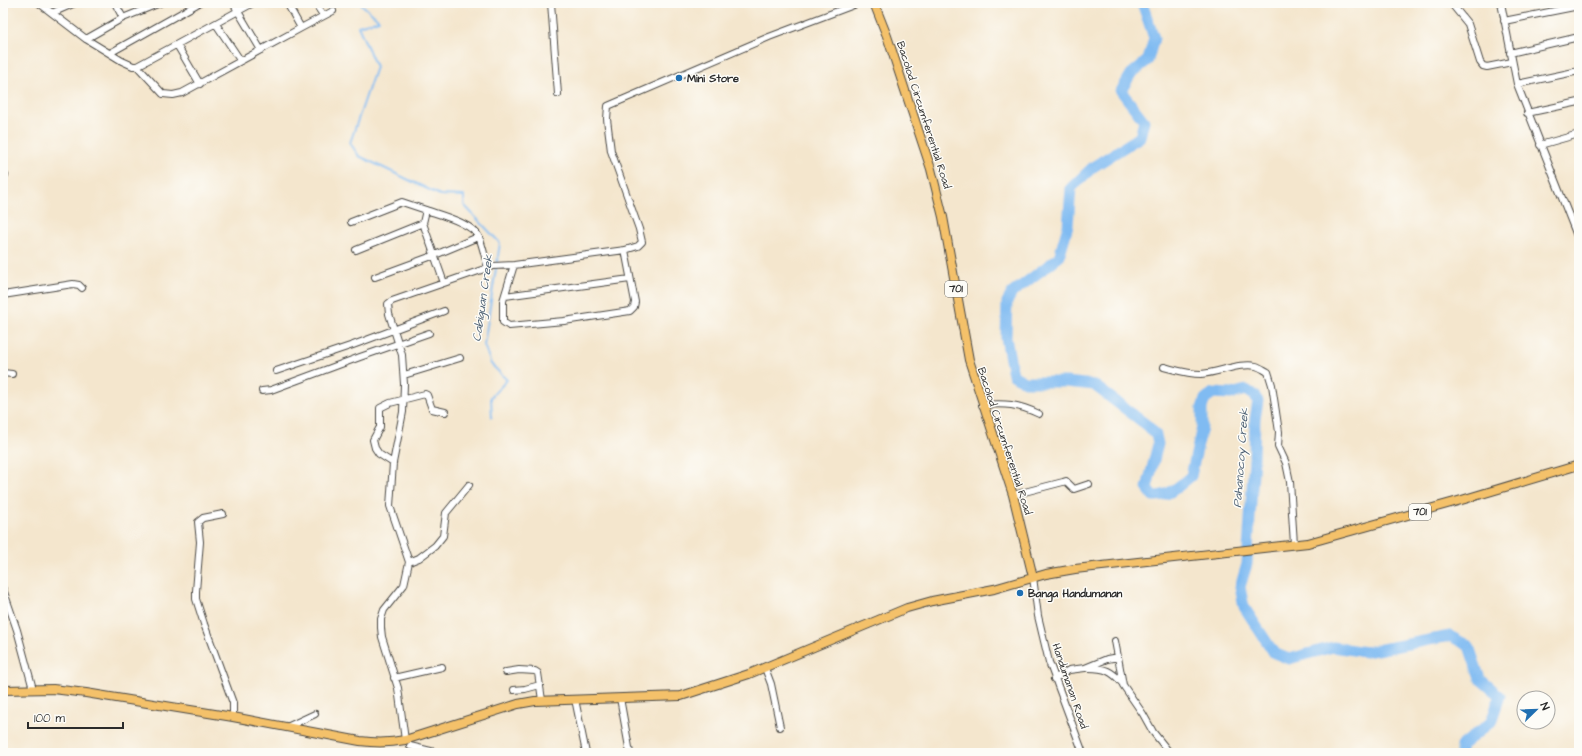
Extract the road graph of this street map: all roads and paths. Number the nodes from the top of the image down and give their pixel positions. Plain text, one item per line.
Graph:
1 (39, 3) edge
2 (75, 3) edge
3 (115, 3) edge
4 (160, 3) edge
5 (199, 3) edge
6 (233, 3) edge
7 (253, 3) edge
8 (287, 3) edge
9 (315, 3) edge
10 (551, 3) edge
11 (859, 3) edge
12 (874, 3) edge
13 (1451, 3) edge
14 (1495, 3) edge
15 (1501, 3) edge
16 (1579, 6) edge
17 (333, 11) dead end
18 (1502, 11) junction
19 (52, 12) junction
20 (237, 12) junction
21 (323, 15) junction
22 (123, 18) junction
23 (1504, 21) junction
24 (216, 24) junction
25 (301, 28) junction
26 (1579, 37) edge
27 (86, 39) junction
28 (177, 45) junction
29 (261, 50) junction
30 (110, 53) junction
31 (1510, 53) junction
32 (240, 60) junction
33 (1512, 62) junction
34 (136, 66) junction
35 (1579, 72) edge
36 (200, 84) junction
37 (1517, 84) junction
38 (558, 94) dead end
39 (1579, 102) edge
40 (1527, 113) junction
41 (1579, 134) edge
42 (1540, 146) junction
43 (426, 210) junction
44 (351, 222) dead end
45 (423, 223) junction
46 (478, 237) junction
47 (1579, 241) edge
48 (356, 250) dead end
49 (625, 250) junction
50 (435, 255) junction
51 (514, 264) junction
52 (491, 267) junction
53 (375, 277) dead end
54 (630, 279) junction
55 (444, 283) junction
56 (82, 288) dead end
57 (3, 295) edge
58 (505, 296) junction
59 (444, 311) dead end
60 (394, 330) junction
61 (429, 332) dead end
62 (398, 344) junction
63 (460, 358) dead end
64 (1164, 367) dead end
65 (276, 371) dead end
66 (3, 373) edge
67 (12, 374) dead end
68 (404, 375) junction
69 (262, 391) dead end
70 (404, 399) junction
71 (982, 405) junction
72 (445, 412) dead end
73 (1039, 414) dead end
74 (393, 464) junction
75 (1579, 465) edge
76 (1089, 484) dead end
77 (469, 486) dead end
78 (1013, 495) junction
79 (223, 514) dead end
80 (1294, 544) junction
81 (408, 562) junction
82 (1033, 578) junction
83 (3, 589) edge
84 (1115, 640) dead end
85 (1118, 657) junction
86 (442, 668) dead end
87 (765, 668) junction
88 (1084, 668) junction
89 (506, 672) dead end
90 (394, 678) junction
91 (1054, 679) junction
92 (1123, 685) junction
93 (540, 686) junction
94 (33, 689) junction
95 (3, 690) edge
96 (514, 690) dead end
97 (620, 698) junction
98 (575, 699) junction
99 (542, 700) junction
100 (315, 714) dead end
101 (233, 716) junction
102 (288, 727) junction
103 (780, 727) dead end
104 (408, 742) junction
105 (1169, 752) dead end
106 (411, 753) edge
107 (439, 753) edge
108 (586, 753) edge
109 (630, 753) edge
110 (1081, 753) edge

1 - 19 street
2 - 19 street
3 - 22 street
4 - 22 street
5 - 30 street
6 - 20 street
7 - 20 street
8 - 25 street
9 - 21 street
10 - 38 street
11 - 49 street
12 - 71 main road, Bacolod Circumferential Road / 701
13 - 33 street
14 - 18 street
15 - 18 street
16 - 23 street
17 - 21 street
18 - 23 street
19 - 27 street
20 - 24 street
20 - 29 street
21 - 25 street
22 - 27 street
23 - 31 street
24 - 28 street
24 - 32 street
25 - 29 street
26 - 31 street
27 - 30 street
28 - 34 street
28 - 36 street
29 - 32 street
30 - 34 street
31 - 33 street
32 - 36 street
33 - 37 street
34 - 36 street
35 - 37 street
37 - 40 street
39 - 40 street
40 - 42 street
41 - 42 street
42 - 47 street
43 - 44 street
43 - 45 street
43 - 46 street
45 - 48 street
45 - 50 street
46 - 50 street
46 - 52 street
49 - 51 street
49 - 54 street
50 - 53 street
50 - 55 street
51 - 52 street
51 - 58 street
52 - 55 street
54 - 58 street
54 - 58 street
55 - 60 street
56 - 57 street
59 - 60 street
60 - 62 street
60 - 65 street
61 - 62 street
62 - 68 street
62 - 69 street
63 - 68 street
64 - 80 street
66 - 67 street
68 - 70 street
70 - 72 street
70 - 74 street
70 - 74 street
71 - 73 street
71 - 78 main road, Bacolod Circumferential Road / 701
74 - 81 street
75 - 80 main road, 701
76 - 78 street
77 - 81 street
78 - 82 main road, Bacolod Circumferential Road / 701
79 - 101 street
80 - 82 main road, 701
81 - 90 street
82 - 87 main road
82 - 91 street, Handumanan Road
83 - 94 street
84 - 85 street
85 - 88 street
85 - 92 street
86 - 90 street
87 - 97 main road
87 - 103 street
88 - 91 street
88 - 92 street
89 - 93 street
90 - 104 street
91 - 110 street, Handumanan Road
92 - 105 street
93 - 96 street
93 - 99 street
94 - 95 main road
94 - 101 main road
97 - 98 main road
97 - 109 street
98 - 99 main road
98 - 108 street
99 - 104 main road
100 - 102 street
101 - 102 main road
102 - 104 main road
104 - 106 street
104 - 107 street

